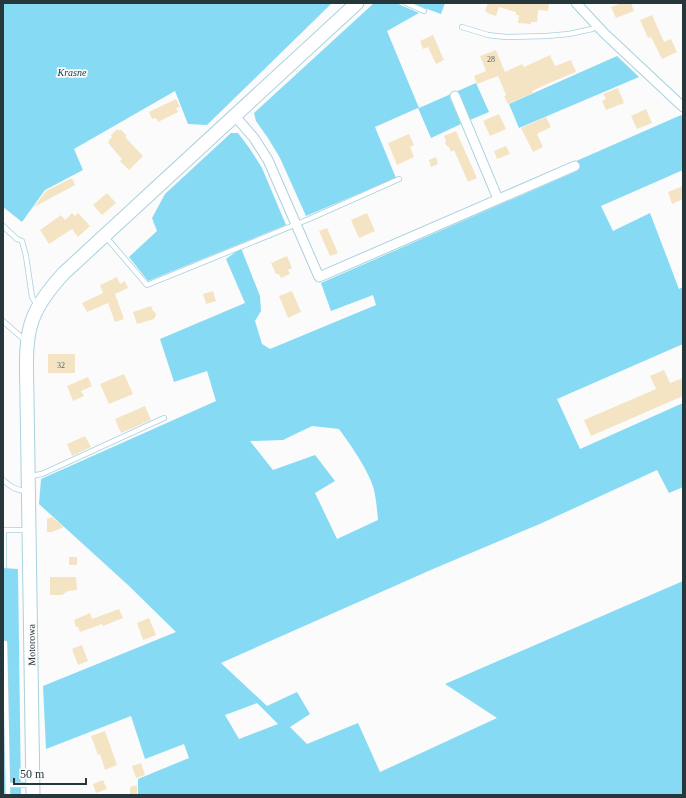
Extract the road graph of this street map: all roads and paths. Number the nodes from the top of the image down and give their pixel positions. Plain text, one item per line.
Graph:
1 (357, 3) edge
2 (406, 3) edge
3 (576, 3) edge
4 (424, 11) dead end
5 (596, 26) junction
6 (462, 27) dead end
7 (455, 96) dead end
8 (683, 107) edge
9 (235, 116) junction
10 (575, 166) dead end
11 (400, 179) dead end
12 (498, 199) junction
13 (296, 224) junction
14 (3, 226) edge
15 (105, 236) junction
16 (38, 307) junction
17 (3, 321) edge
18 (28, 342) junction
19 (164, 418) dead end
20 (28, 476) junction
21 (3, 480) edge
22 (28, 493) junction
23 (3, 530) edge
24 (29, 530) junction
25 (4, 566) dead end
26 (3, 643) edge
27 (8, 785) junction
28 (33, 790) edge
29 (8, 795) edge

1 - 9 street, Motorowa
2 - 4 lane
3 - 5 street
5 - 6 lane
5 - 8 street
7 - 12 street
9 - 13 street
9 - 15 street, Motorowa
10 - 12 street
11 - 13 lane
12 - 13 street
13 - 15 lane
14 - 16 lane
15 - 16 street, Motorowa
16 - 18 street, Motorowa
17 - 18 lane
18 - 20 street, Motorowa
19 - 20 lane
20 - 22 street, Motorowa
21 - 22 lane
22 - 24 street, Motorowa
23 - 24 lane
23 - 25 lane
24 - 28 street, Motorowa
26 - 27 lane
27 - 28 lane
27 - 29 lane

